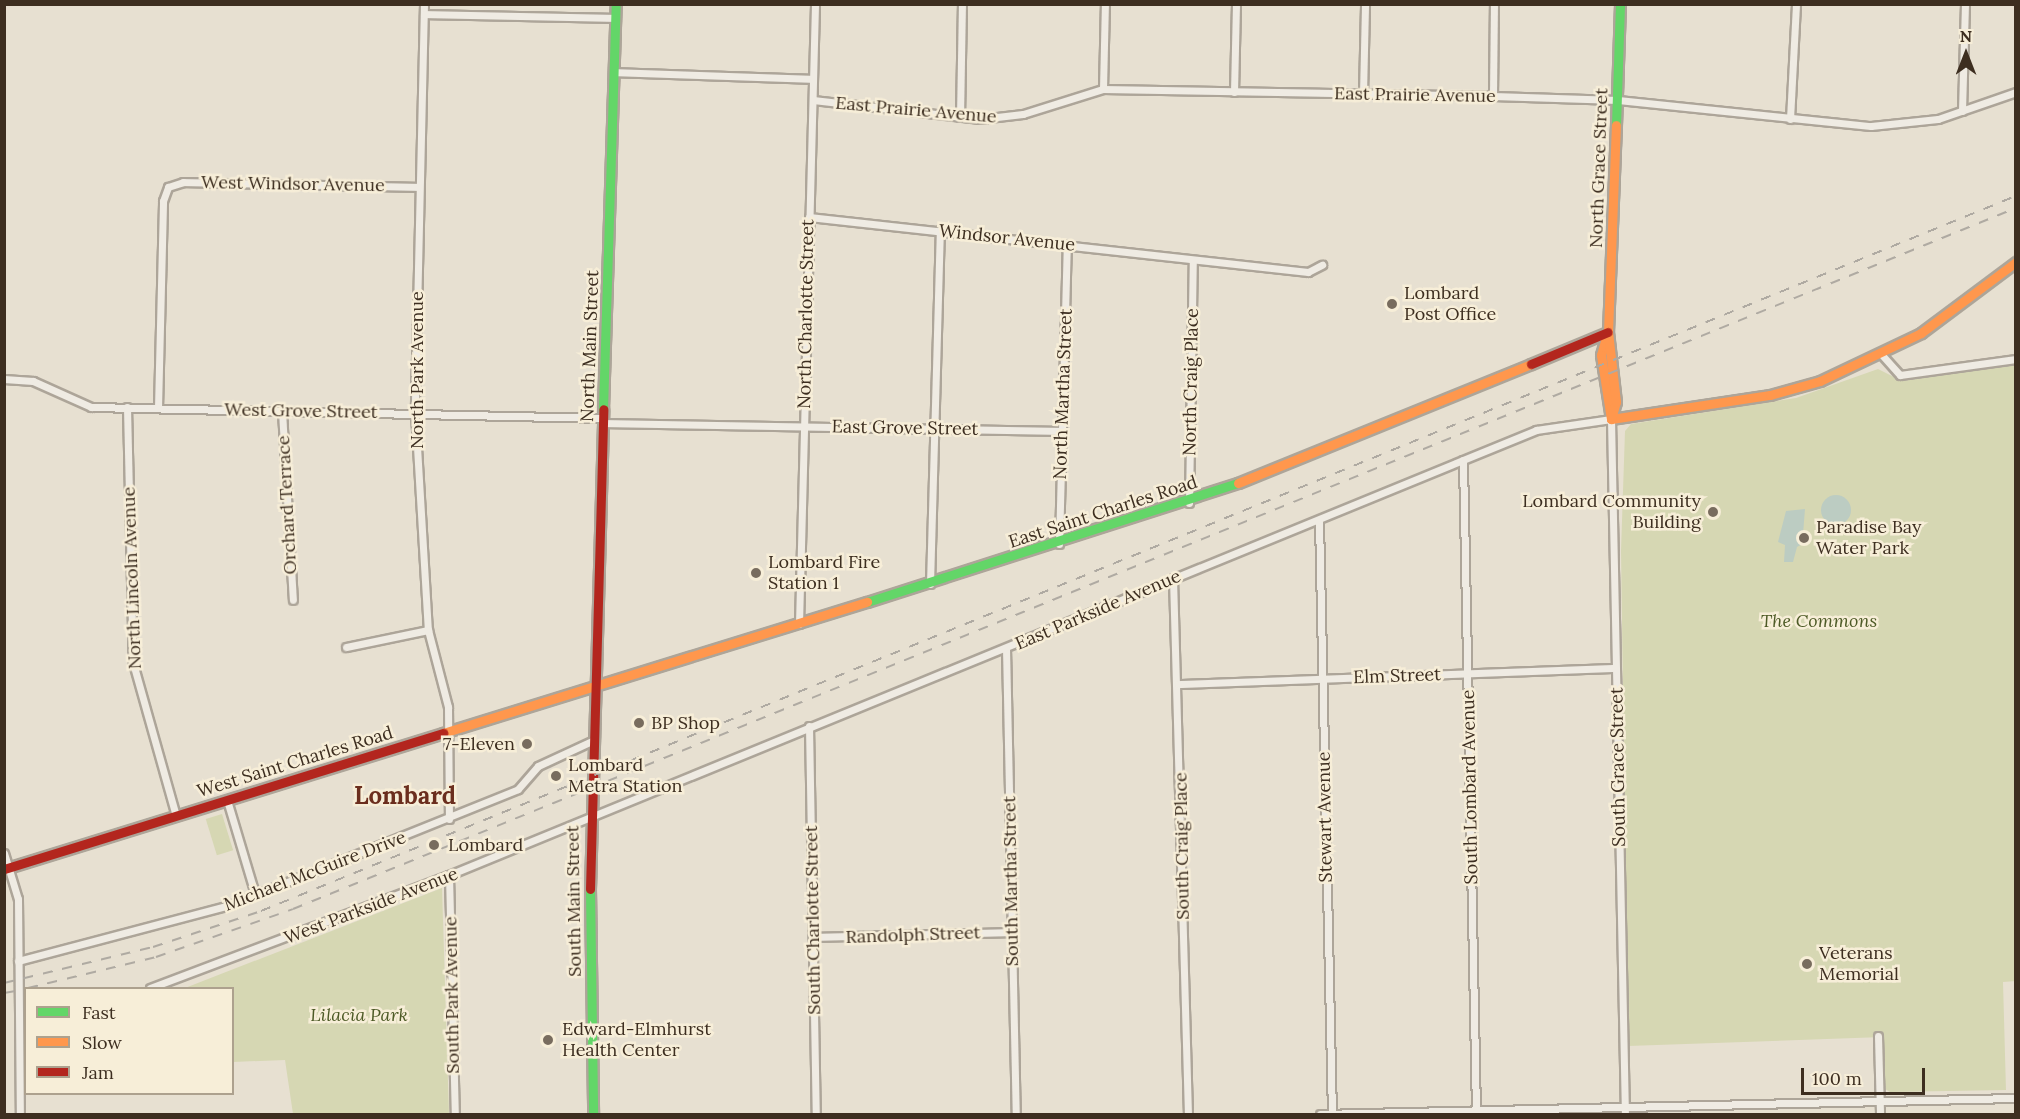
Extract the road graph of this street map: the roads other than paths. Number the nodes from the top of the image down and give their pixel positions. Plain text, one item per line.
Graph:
1 (424, 4) edge
2 (615, 4) edge
3 (815, 4) edge
4 (962, 4) edge
5 (1105, 4) edge
6 (1236, 4) edge
7 (1365, 4) edge
8 (1494, 4) edge
9 (1620, 4) edge
10 (1796, 4) edge
11 (1965, 4) edge
12 (424, 14) junction
13 (615, 18) junction
14 (614, 72) junction
15 (813, 78) junction
16 (1103, 89) junction
17 (1234, 92) junction
18 (2016, 92) edge
19 (1363, 94) junction
20 (1492, 96) junction
21 (813, 100) junction
22 (1618, 100) junction
23 (1962, 111) junction
24 (960, 117) junction
25 (1790, 119) junction
26 (419, 187) junction
27 (809, 218) junction
28 (940, 231) junction
29 (1067, 244) junction
30 (1192, 260) junction
31 (2016, 262) edge
32 (1322, 265) dead end
33 (1608, 332) junction
34 (1882, 355) junction
35 (2016, 359) edge
36 (4, 379) edge
37 (127, 407) junction
38 (158, 408) junction
39 (282, 411) junction
40 (415, 413) junction
41 (1611, 419) junction
42 (604, 420) junction
43 (804, 426) junction
44 (934, 428) junction
45 (1061, 431) junction
46 (1463, 459) junction
47 (1189, 503) junction
48 (1319, 520) junction
49 (1059, 544) junction
50 (1173, 578) junction
51 (930, 584) junction
52 (293, 600) dead end
53 (799, 624) junction
54 (428, 630) junction
55 (346, 647) dead end
56 (1006, 648) junction
57 (1616, 668) junction
58 (1467, 673) junction
59 (1322, 679) junction
60 (1178, 684) junction
61 (596, 687) junction
62 (809, 726) junction
63 (447, 732) junction
64 (594, 740) junction
65 (226, 800) junction
66 (176, 816) junction
67 (589, 816) junction
68 (449, 819) junction
69 (4, 853) edge
70 (7, 868) edge
71 (449, 875) junction
72 (255, 894) junction
73 (1012, 932) junction
74 (814, 938) junction
75 (18, 961) junction
76 (153, 987) edge
77 (24, 1021) edge
78 (17, 1023) junction
79 (1878, 1036) dead end
80 (2016, 1098) edge
81 (1880, 1099) junction
82 (1625, 1103) junction
83 (1476, 1112) edge
84 (20, 1114) edge
85 (455, 1114) edge
86 (593, 1114) edge
87 (816, 1114) edge
88 (1016, 1114) edge
89 (1188, 1114) edge
90 (1320, 1114) edge
91 (1332, 1114) edge
92 (1625, 1114) edge
93 (1880, 1114) edge

1 - 12 street, North Park Avenue
2 - 13 main road, North Main Street
3 - 15 street, North Charlotte Street
4 - 24 street
5 - 16 street
6 - 17 street
7 - 19 street
8 - 20 street
9 - 22 main road, North Grace Street
10 - 25 street
11 - 23 street
12 - 13 street
12 - 26 street, North Park Avenue
13 - 14 main road, North Main Street
14 - 15 street, East Prairie Avenue
14 - 42 main road, North Main Street
15 - 21 street, North Charlotte Street
16 - 17 street, East Prairie Avenue
16 - 24 street, East Prairie Avenue
17 - 19 street, East Prairie Avenue
18 - 23 street, East Prairie Avenue
19 - 20 street, East Prairie Avenue
20 - 22 street, East Prairie Avenue
21 - 24 street, East Prairie Avenue
21 - 27 street, North Charlotte Street
22 - 25 street, East Prairie Avenue
22 - 33 main road, North Grace Street
23 - 25 street, East Prairie Avenue
26 - 38 street, West Windsor Avenue
26 - 40 street, North Park Avenue
27 - 28 street, Windsor Avenue
27 - 43 street, North Charlotte Street
28 - 29 street, Windsor Avenue
28 - 44 street
29 - 30 street, Windsor Avenue
29 - 45 street, North Martha Street
30 - 32 street, Windsor Avenue
30 - 47 street, North Craig Place
31 - 34 main road
33 - 41 main road, North Grace Street
33 - 47 main road, East Saint Charles Road
34 - 35 street
34 - 41 main road
36 - 37 street, West Grove Street
37 - 38 street, West Grove Street
37 - 66 street, North Lincoln Avenue
38 - 39 street, West Grove Street
39 - 40 street, West Grove Street
39 - 52 street, Orchard Terrace
40 - 42 street, West Grove Street
40 - 54 street, North Park Avenue
41 - 46 street, East Parkside Avenue
41 - 57 street, South Grace Street
42 - 43 street, East Grove Street
42 - 61 main road, North Main Street
43 - 44 street, East Grove Street
43 - 53 street, North Charlotte Street
44 - 45 street, East Grove Street
44 - 51 street
45 - 49 street, North Martha Street
46 - 48 street, East Parkside Avenue
46 - 58 street, South Lombard Avenue
47 - 49 main road, East Saint Charles Road
48 - 50 street, East Parkside Avenue
48 - 59 street, Stewart Avenue
49 - 51 main road, East Saint Charles Road
50 - 56 street, East Parkside Avenue
50 - 60 street, South Craig Place
51 - 53 main road, East Saint Charles Road
53 - 61 main road, East Saint Charles Road
54 - 55 street
54 - 63 street, North Park Avenue
56 - 62 street, East Parkside Avenue
56 - 73 street, South Martha Street
57 - 58 street, Elm Street
57 - 82 street, South Grace Street
58 - 59 street, Elm Street
58 - 83 street, South Lombard Avenue
59 - 60 street, Elm Street
59 - 91 street, Stewart Avenue
60 - 89 street, South Craig Place
61 - 63 main road, West Saint Charles Road
61 - 64 main road, South Main Street
62 - 67 street, East Parkside Avenue
62 - 74 street, South Charlotte Street
63 - 65 main road, West Saint Charles Road
63 - 68 street
64 - 67 main road, South Main Street
64 - 68 street, Michael McGuire Drive
65 - 66 main road, West Saint Charles Road
65 - 72 street
66 - 70 main road, West Saint Charles Road
67 - 71 street, West Parkside Avenue
67 - 86 main road, South Main Street
68 - 72 street, Michael McGuire Drive
69 - 70 street
70 - 75 street
71 - 76 street, West Parkside Avenue
71 - 85 street, South Park Avenue
72 - 75 street, Michael McGuire Drive
73 - 74 street, Randolph Street
73 - 88 street, South Martha Street
74 - 87 street, South Charlotte Street
75 - 78 street
77 - 78 street
78 - 84 street
79 - 81 street
80 - 81 street
81 - 82 street
81 - 93 street
82 - 83 street
82 - 92 street, South Grace Street
83 - 91 street
90 - 91 street

